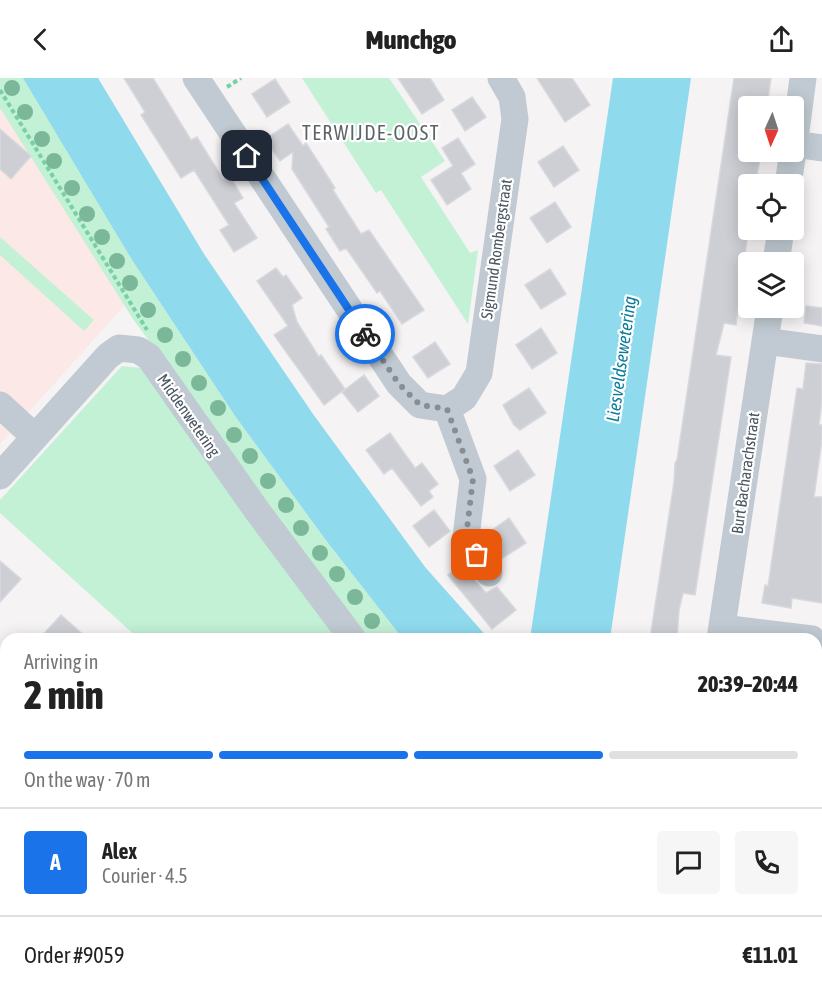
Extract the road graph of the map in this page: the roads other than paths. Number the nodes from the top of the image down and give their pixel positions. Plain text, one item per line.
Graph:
1 (196, 78) edge
2 (501, 78) edge
3 (803, 78) edge
4 (801, 96) edge
5 (804, 146) edge
6 (822, 148) edge
7 (768, 318) edge
8 (765, 341) junction
9 (822, 350) edge
10 (0, 405) edge
11 (447, 409) junction
12 (35, 437) junction
13 (0, 476) edge
14 (489, 573) dead end
15 (348, 633) edge
16 (721, 633) edge

1 - 11 street
2 - 11 street, Sigmund Rombergstraat
3 - 4 street
5 - 6 street
7 - 8 street, Burt Bacharachstraat
8 - 9 street
8 - 16 street, Burt Bacharachstraat
10 - 12 street
11 - 14 street
12 - 13 street, Middenwetering
12 - 15 street, Middenwetering

